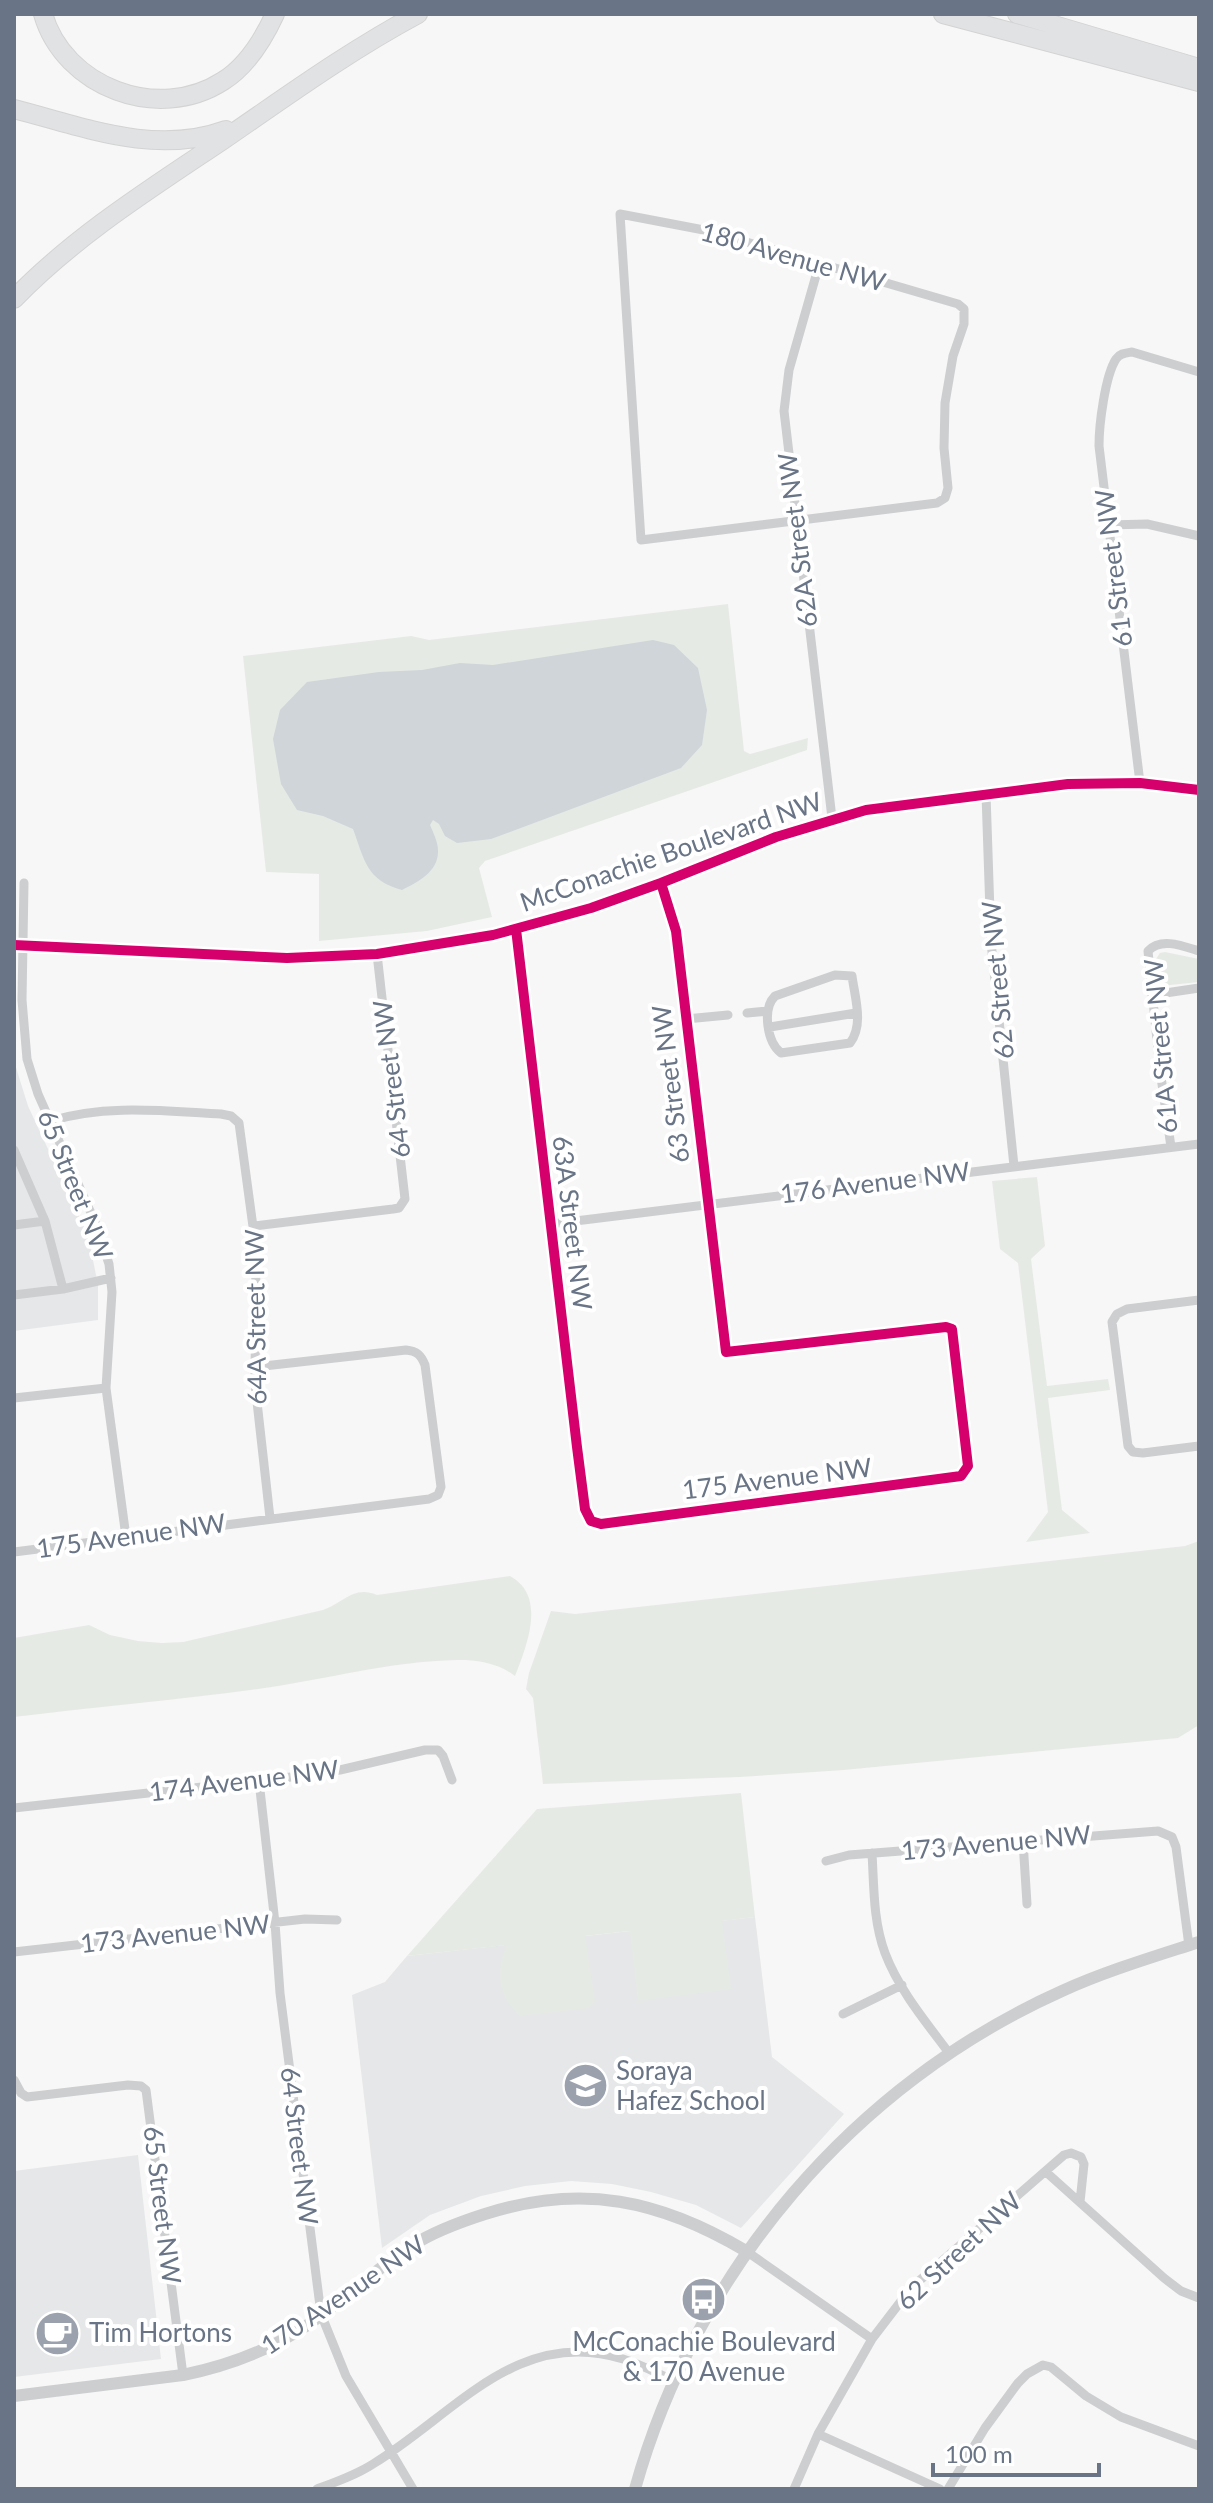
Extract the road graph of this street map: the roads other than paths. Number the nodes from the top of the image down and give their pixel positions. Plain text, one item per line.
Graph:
1 (43, 14) edge
2 (275, 14) edge
3 (418, 14) edge
4 (943, 14) edge
5 (1017, 14) edge
6 (1199, 68) edge
7 (1199, 82) edge
8 (14, 109) edge
9 (264, 111) junction
10 (819, 265) junction
11 (14, 299) edge
12 (1199, 372) edge
13 (795, 520) junction
14 (1109, 525) junction
15 (1199, 536) edge
16 (1140, 783) junction
17 (1199, 790) edge
18 (986, 794) junction
19 (832, 818) junction
20 (24, 883) dead end
21 (661, 883) junction
22 (516, 929) junction
23 (19, 946) edge
24 (1199, 951) edge
25 (377, 954) junction
26 (1199, 988) edge
27 (1152, 995) junction
28 (768, 1011) junction
29 (747, 1013) dead end
30 (856, 1013) junction
31 (728, 1015) dead end
32 (686, 1019) junction
33 (770, 1027) junction
34 (50, 1121) junction
35 (1199, 1144) edge
36 (1171, 1147) junction
37 (15, 1154) edge
38 (1014, 1166) junction
39 (708, 1204) junction
40 (45, 1221) junction
41 (551, 1224) junction
42 (14, 1225) edge
43 (254, 1226) junction
44 (111, 1278) junction
45 (63, 1289) junction
46 (14, 1295) edge
47 (1199, 1300) edge
48 (255, 1367) junction
49 (106, 1388) junction
50 (14, 1398) edge
51 (1199, 1446) edge
52 (966, 1471) joint
53 (270, 1518) junction
54 (591, 1521) joint
55 (126, 1537) junction
56 (14, 1552) edge
57 (452, 1780) dead end
58 (259, 1781) junction
59 (14, 1808) edge
60 (1023, 1841) junction
61 (872, 1853) junction
62 (826, 1861) dead end
63 (1027, 1904) dead end
64 (337, 1920) dead end
65 (275, 1923) junction
66 (1194, 1944) edge
67 (14, 1952) edge
68 (902, 1985) junction
69 (843, 2014) dead end
70 (949, 2053) junction
71 (14, 2080) edge
72 (1046, 2172) junction
73 (1080, 2202) junction
74 (746, 2251) junction
75 (1199, 2298) edge
76 (321, 2314) junction
77 (872, 2339) junction
78 (183, 2375) junction
79 (674, 2381) junction
80 (14, 2396) edge
81 (818, 2434) junction
82 (1199, 2446) edge
83 (391, 2452) junction
84 (317, 2489) edge
85 (413, 2489) edge
86 (635, 2489) edge
87 (794, 2489) edge
88 (940, 2489) edge
89 (948, 2489) edge

1 - 2 highway
3 - 9 highway
4 - 7 highway
5 - 6 highway
8 - 9 highway
9 - 11 highway
10 - 13 street, 62A Street NW
10 - 13 street, 180 Avenue NW
10 - 13 street, 180 Avenue NW
12 - 14 street, 61 Street NW
13 - 19 street, 62A Street NW
14 - 15 street
14 - 16 street, 61 Street NW
16 - 17 street, McConachie Boulevard NW
16 - 18 street, McConachie Boulevard NW
18 - 19 street, McConachie Boulevard NW
18 - 38 street, 62 Street NW
19 - 21 street, McConachie Boulevard NW
20 - 23 street, 65 Street NW
21 - 22 street, McConachie Boulevard NW
21 - 32 street, 63 Street NW
22 - 25 street, McConachie Boulevard NW
22 - 41 street, 63A Street NW
23 - 25 street, McConachie Boulevard NW
23 - 34 street, 65 Street NW
24 - 27 street, 61A Street NW
25 - 43 street, 64 Street NW
26 - 27 street
27 - 36 street, 61A Street NW
28 - 29 street
28 - 30 street
28 - 33 street
30 - 33 street
30 - 33 street
31 - 32 street
32 - 39 street, 63 Street NW
34 - 43 street, 64A Street NW
34 - 44 street, 65 Street NW
35 - 36 street, 176 Avenue NW
36 - 38 street, 176 Avenue NW
37 - 40 street
38 - 39 street, 176 Avenue NW
39 - 41 street, 176 Avenue NW
39 - 52 street, 63 Street NW
40 - 42 street
40 - 45 street
41 - 54 street, 63A Street NW
43 - 48 street, 64A Street NW
44 - 45 street
44 - 49 street, 65 Street NW
45 - 46 street
47 - 51 street
48 - 53 street, 64A Street NW
48 - 53 street, 175 Avenue NW
49 - 50 street
49 - 55 street, 65 Street NW
52 - 54 street, 175 Avenue NW
53 - 55 street, 175 Avenue NW
55 - 56 street, 175 Avenue NW
57 - 58 street, 174 Avenue NW
58 - 59 street, 174 Avenue NW
58 - 65 street, 64 Street NW
60 - 61 street, 173 Avenue NW
60 - 63 street
60 - 66 street, 173 Avenue NW
61 - 62 street, 173 Avenue NW
61 - 68 street
64 - 65 street, 173 Avenue NW
65 - 67 street, 173 Avenue NW
65 - 76 street, 64 Street NW
66 - 70 street
68 - 69 street
68 - 70 street
70 - 74 street
71 - 78 street, 65 Street NW
72 - 73 street
72 - 73 street, 62 Street NW
72 - 77 street, 62 Street NW
73 - 75 street
74 - 76 street, 170 Avenue NW
74 - 77 street, 170 Avenue NW
74 - 79 street
76 - 78 street, 170 Avenue NW
76 - 83 street, 64 Street NW
77 - 81 street, 62 Street NW
78 - 80 street, 170 Avenue NW
79 - 83 street
79 - 86 street
81 - 87 street, 62 Street NW
81 - 88 street
82 - 89 street
83 - 84 street
83 - 85 street, 64 Street NW

